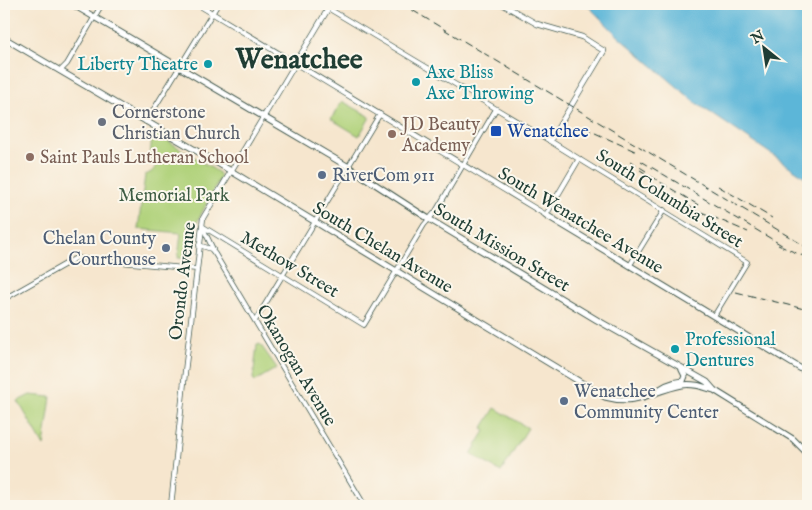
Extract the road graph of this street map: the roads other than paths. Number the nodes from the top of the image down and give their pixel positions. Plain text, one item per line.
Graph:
1 (72, 4) edge
2 (102, 4) edge
3 (198, 4) edge
4 (218, 4) edge
5 (321, 4) edge
6 (502, 4) edge
7 (330, 6) edge
8 (212, 13) junction
9 (94, 17) junction
10 (4, 38) edge
11 (296, 64) junction
12 (179, 68) junction
13 (60, 71) junction
14 (496, 109) junction
15 (380, 114) junction
16 (262, 118) junction
17 (146, 122) junction
18 (550, 141) junction
19 (579, 159) junction
20 (463, 165) junction
21 (347, 166) junction
22 (231, 171) junction
23 (664, 210) junction
24 (546, 215) junction
25 (429, 219) junction
26 (315, 222) junction
27 (202, 226) junction
28 (199, 245) junction
29 (215, 254) junction
30 (630, 265) junction
31 (196, 269) junction
32 (396, 271) junction
33 (281, 276) junction
34 (4, 299) edge
35 (714, 316) junction
36 (255, 321) junction
37 (682, 370) junction
38 (808, 373) edge
39 (714, 390) junction
40 (652, 395) junction
41 (808, 454) edge
42 (171, 506) edge
43 (365, 506) edge

1 - 9 main road, South Mission Street
2 - 9 street
3 - 8 main road, South Wenatchee Avenue
4 - 8 street
5 - 7 street, South Columbia Street
6 - 18 main road
7 - 11 main road, Orondo Avenue
7 - 14 street, South Columbia Street
8 - 11 main road, South Wenatchee Avenue
8 - 12 street
9 - 12 main road, South Mission Street
9 - 13 street
10 - 13 main road, South Chelan Avenue
11 - 15 main road, South Wenatchee Avenue
11 - 16 main road, Orondo Avenue
12 - 16 main road, South Mission Street
12 - 17 street
13 - 17 main road, South Chelan Avenue
14 - 18 street, South Columbia Street
14 - 20 street
15 - 20 main road, South Wenatchee Avenue
15 - 21 street
16 - 21 main road, South Mission Street
16 - 22 main road, Orondo Avenue
17 - 22 main road, South Chelan Avenue
18 - 19 main road, South Columbia Street
19 - 23 street, South Columbia Street
19 - 24 main road
20 - 24 main road, South Wenatchee Avenue
20 - 25 street
21 - 25 main road, South Mission Street
21 - 26 street
22 - 26 main road, South Chelan Avenue
22 - 27 main road, Orondo Avenue
23 - 30 street
23 - 35 street, South Columbia Street
24 - 30 main road, South Wenatchee Avenue
25 - 32 street
25 - 37 main road, South Mission Street
26 - 32 main road, South Chelan Avenue
26 - 33 street
27 - 28 main road, Orondo Avenue
27 - 29 street
27 - 33 street, Methow Street
28 - 29 street, Okanogan Avenue
28 - 31 main road, Orondo Avenue
29 - 36 street, Okanogan Avenue
30 - 35 main road, South Wenatchee Avenue
31 - 34 street
31 - 42 main road, Orondo Avenue
32 - 33 street, Methow Street
32 - 40 main road, South Chelan Avenue
33 - 36 street
35 - 38 main road, South Wenatchee Avenue
36 - 43 street, Okanogan Avenue
37 - 39 main road, South Mission Street
37 - 40 main road
39 - 40 main road
39 - 41 main road, South Mission Street

